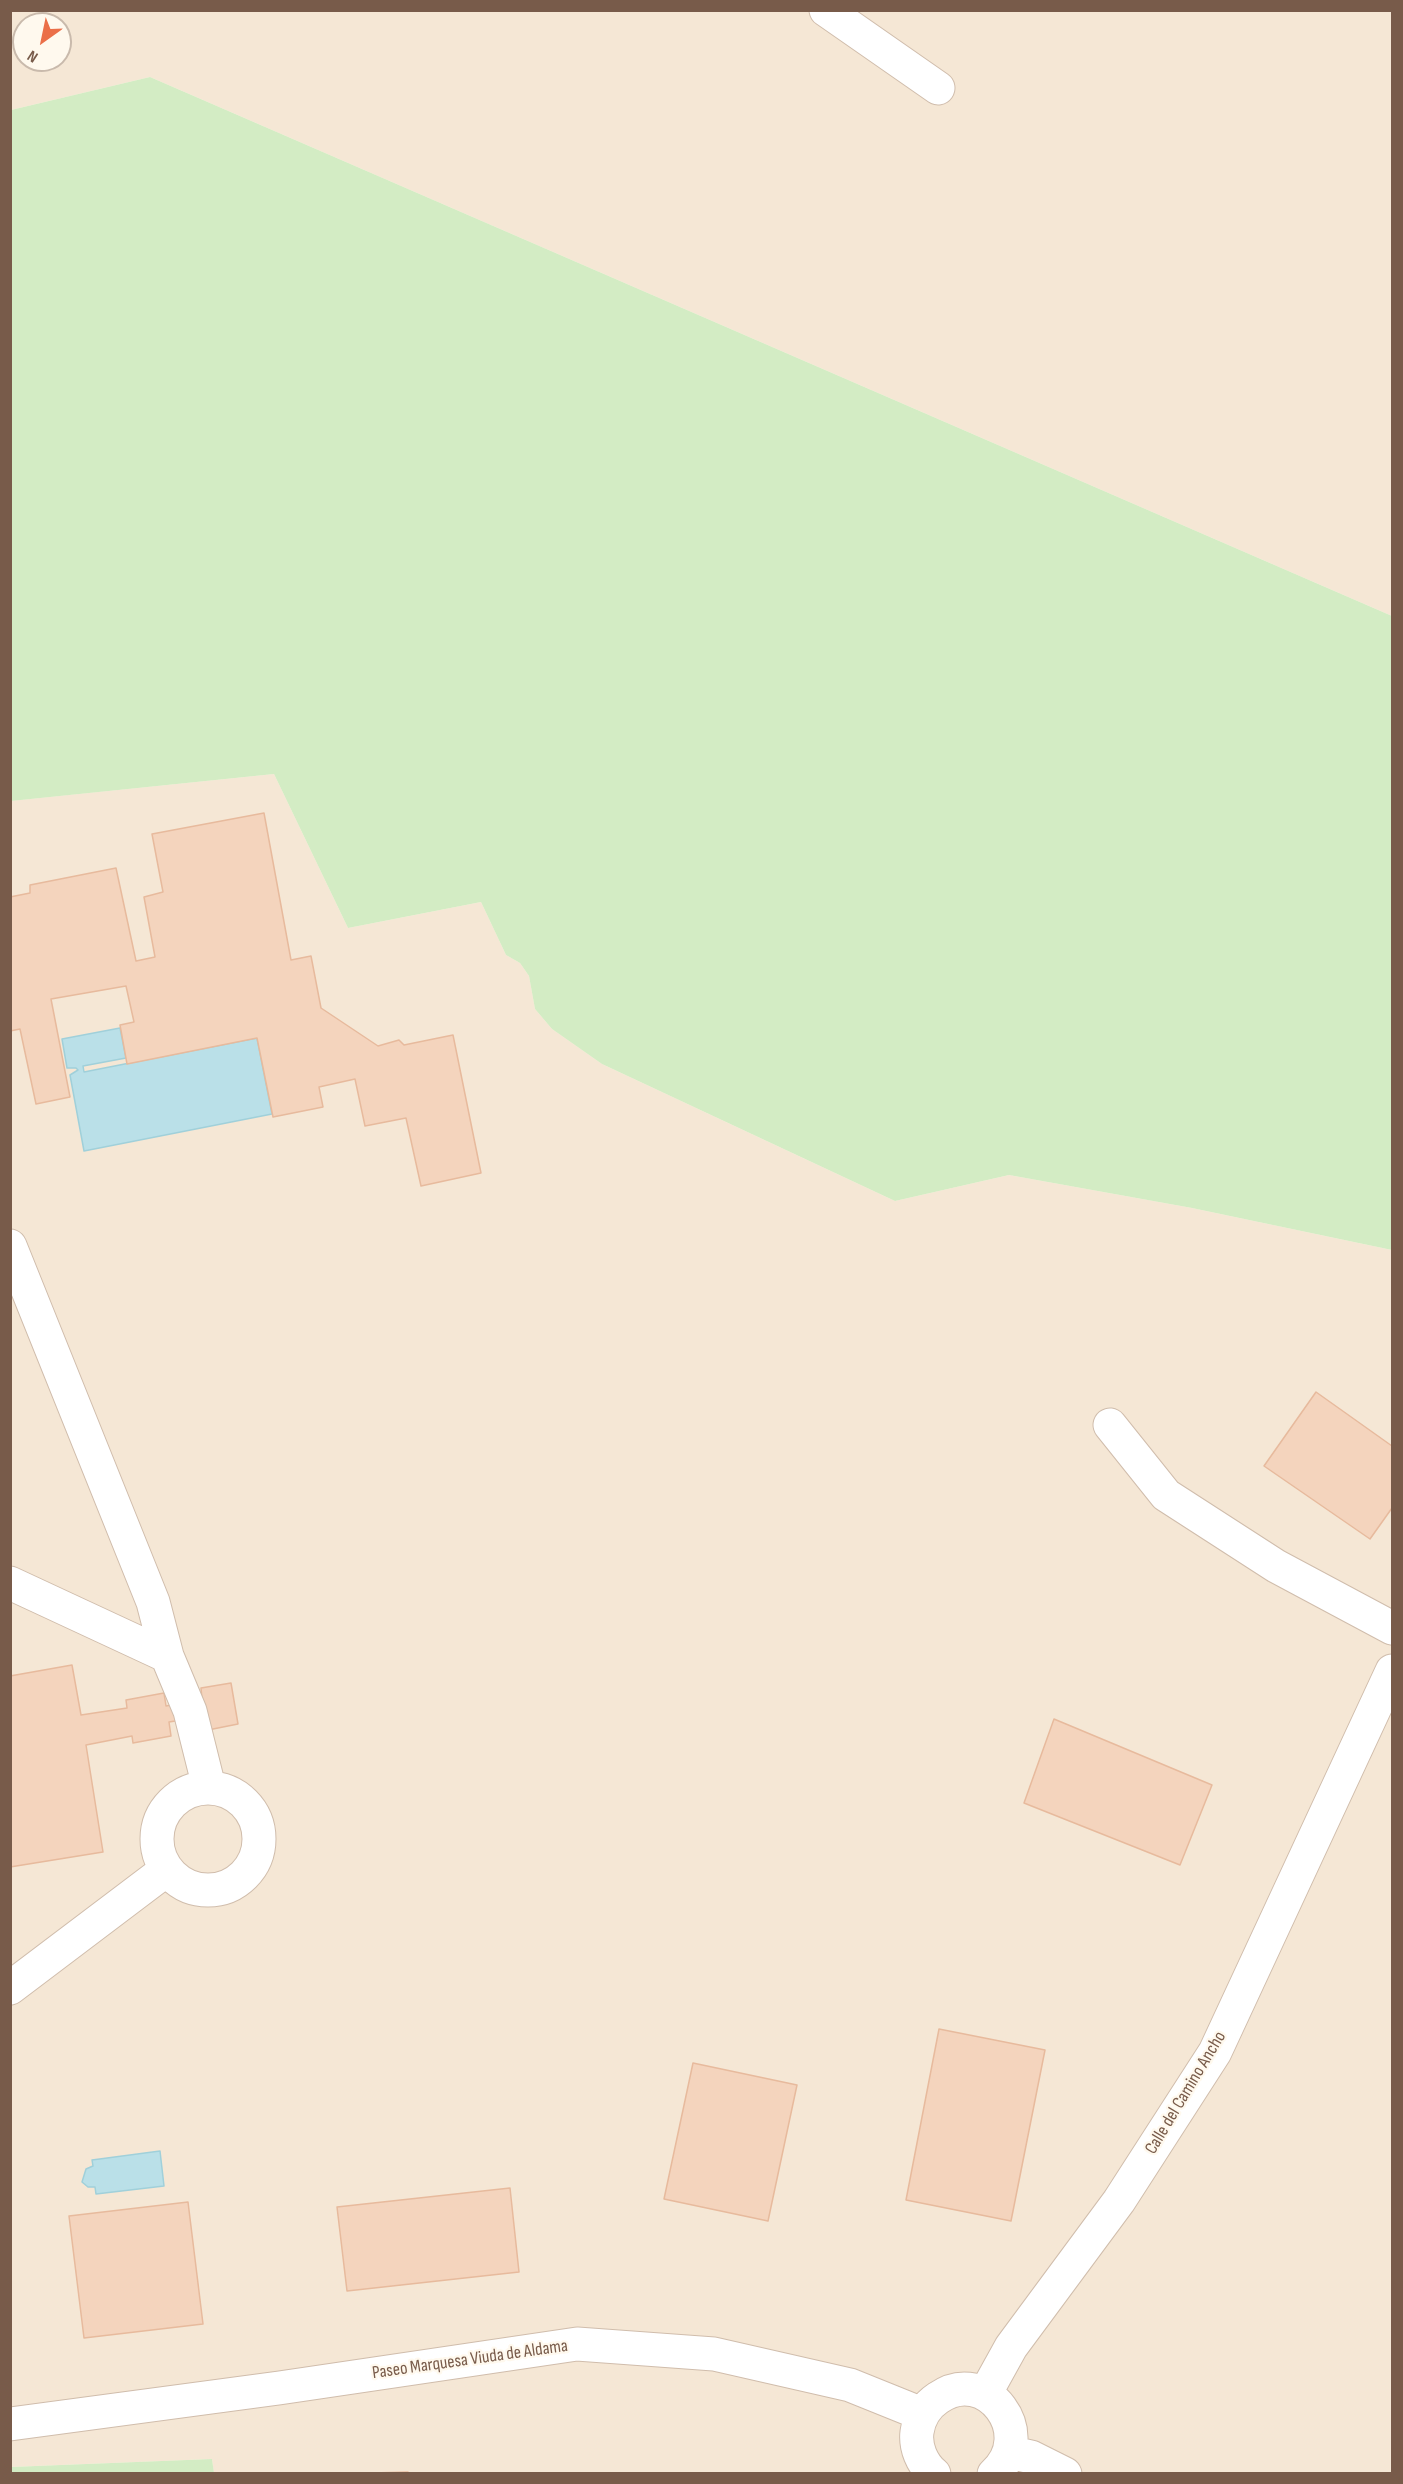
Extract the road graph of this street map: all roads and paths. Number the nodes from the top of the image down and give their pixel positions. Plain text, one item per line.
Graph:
1 (826, 10) edge
2 (938, 88) dead end
3 (10, 1246) edge
4 (1110, 1425) dead end
5 (10, 1583) edge
6 (1392, 1628) edge
7 (167, 1656) junction
8 (1392, 1671) edge
9 (209, 1787) junction
10 (166, 1870) junction
11 (10, 1988) edge
12 (985, 2394) junction
13 (922, 2414) junction
14 (10, 2424) edge
15 (1002, 2463) edge
16 (934, 2474) edge
17 (1065, 2474) edge

1 - 2 street
3 - 7 street
4 - 6 street
5 - 7 street
7 - 9 street
8 - 12 street, Calle del Camino Ancho
9 - 10 street
9 - 10 street
10 - 11 street
12 - 13 street
12 - 15 street
13 - 14 street, Paseo Marquesa Viuda de Aldama
13 - 16 street
15 - 17 street

